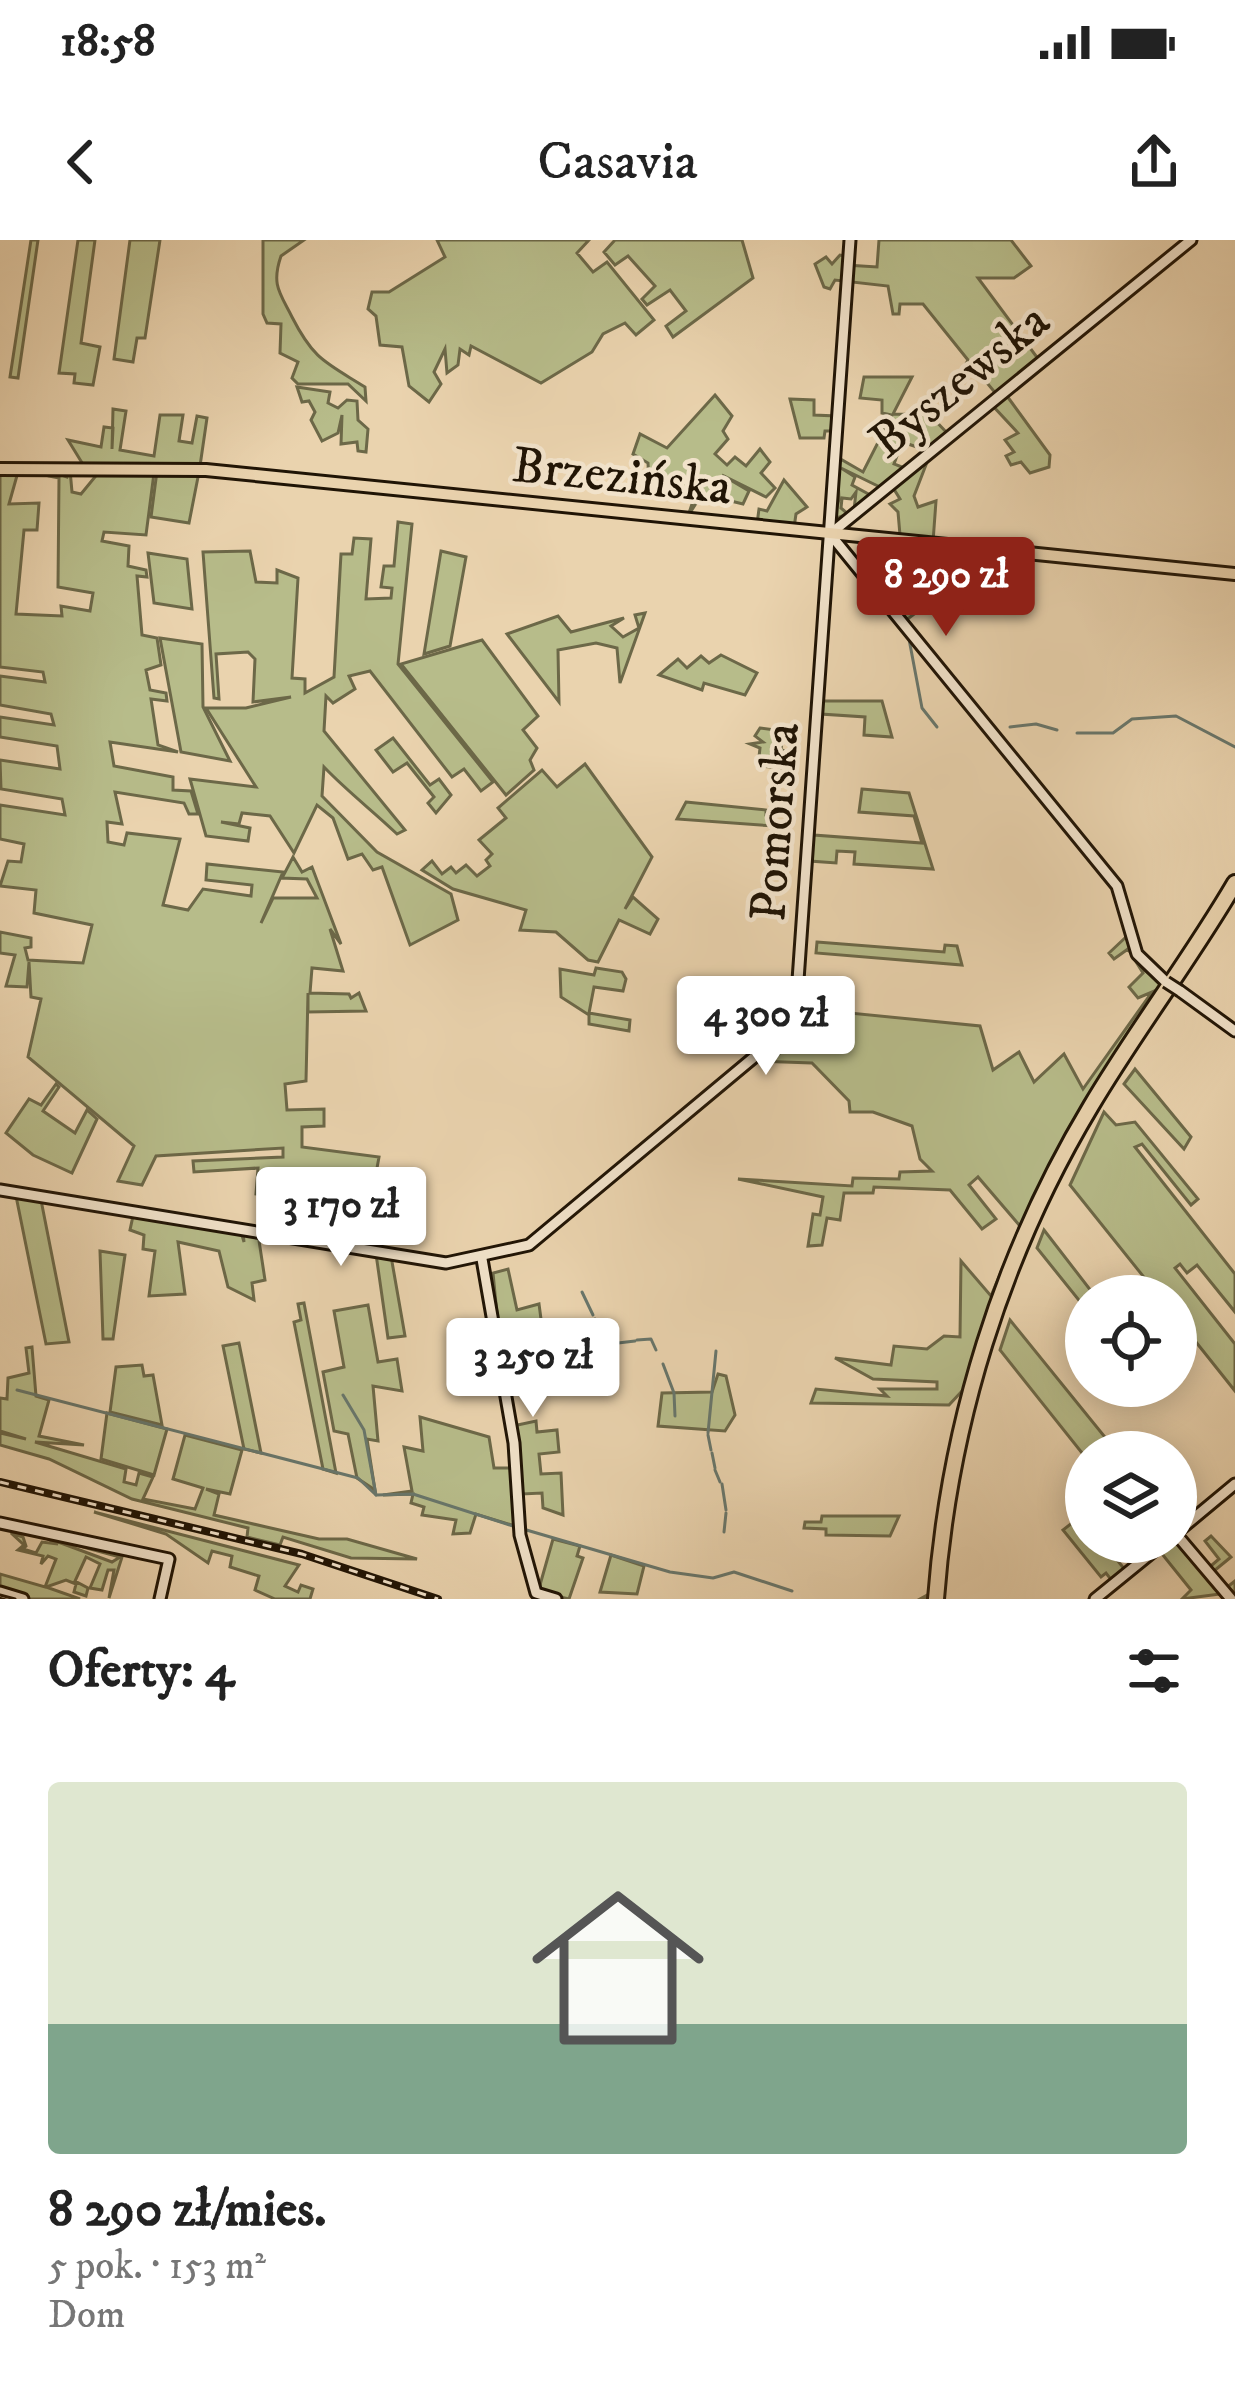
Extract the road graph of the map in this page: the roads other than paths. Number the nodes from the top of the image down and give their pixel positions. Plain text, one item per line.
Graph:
1 (850, 240) edge
2 (1191, 240) edge
3 (0, 469) edge
4 (830, 534) junction
5 (1235, 574) edge
6 (1235, 883) edge
7 (1235, 894) edge
8 (1235, 1031) edge
9 (1067, 1153) junction
10 (0, 1190) edge
11 (482, 1258) junction
12 (1235, 1484) edge
13 (1197, 1516) edge
14 (0, 1523) edge
15 (1197, 1558) edge
16 (1140, 1563) edge
17 (0, 1592) edge
18 (23, 1599) edge
19 (160, 1599) edge
20 (556, 1599) edge
21 (938, 1599) edge
22 (1096, 1599) edge
23 (1231, 1599) edge

1 - 4 street, Pomorska
2 - 4 street, Byszewska
3 - 4 main road, Brzezińska
4 - 5 main road, Brzezińska
4 - 8 street, bridge
4 - 11 street, Pomorska
6 - 9 highway
7 - 9 highway
9 - 21 highway
10 - 11 street, Pomorska
11 - 20 street
12 - 13 street
14 - 19 street
15 - 23 street
16 - 22 street
17 - 18 street

